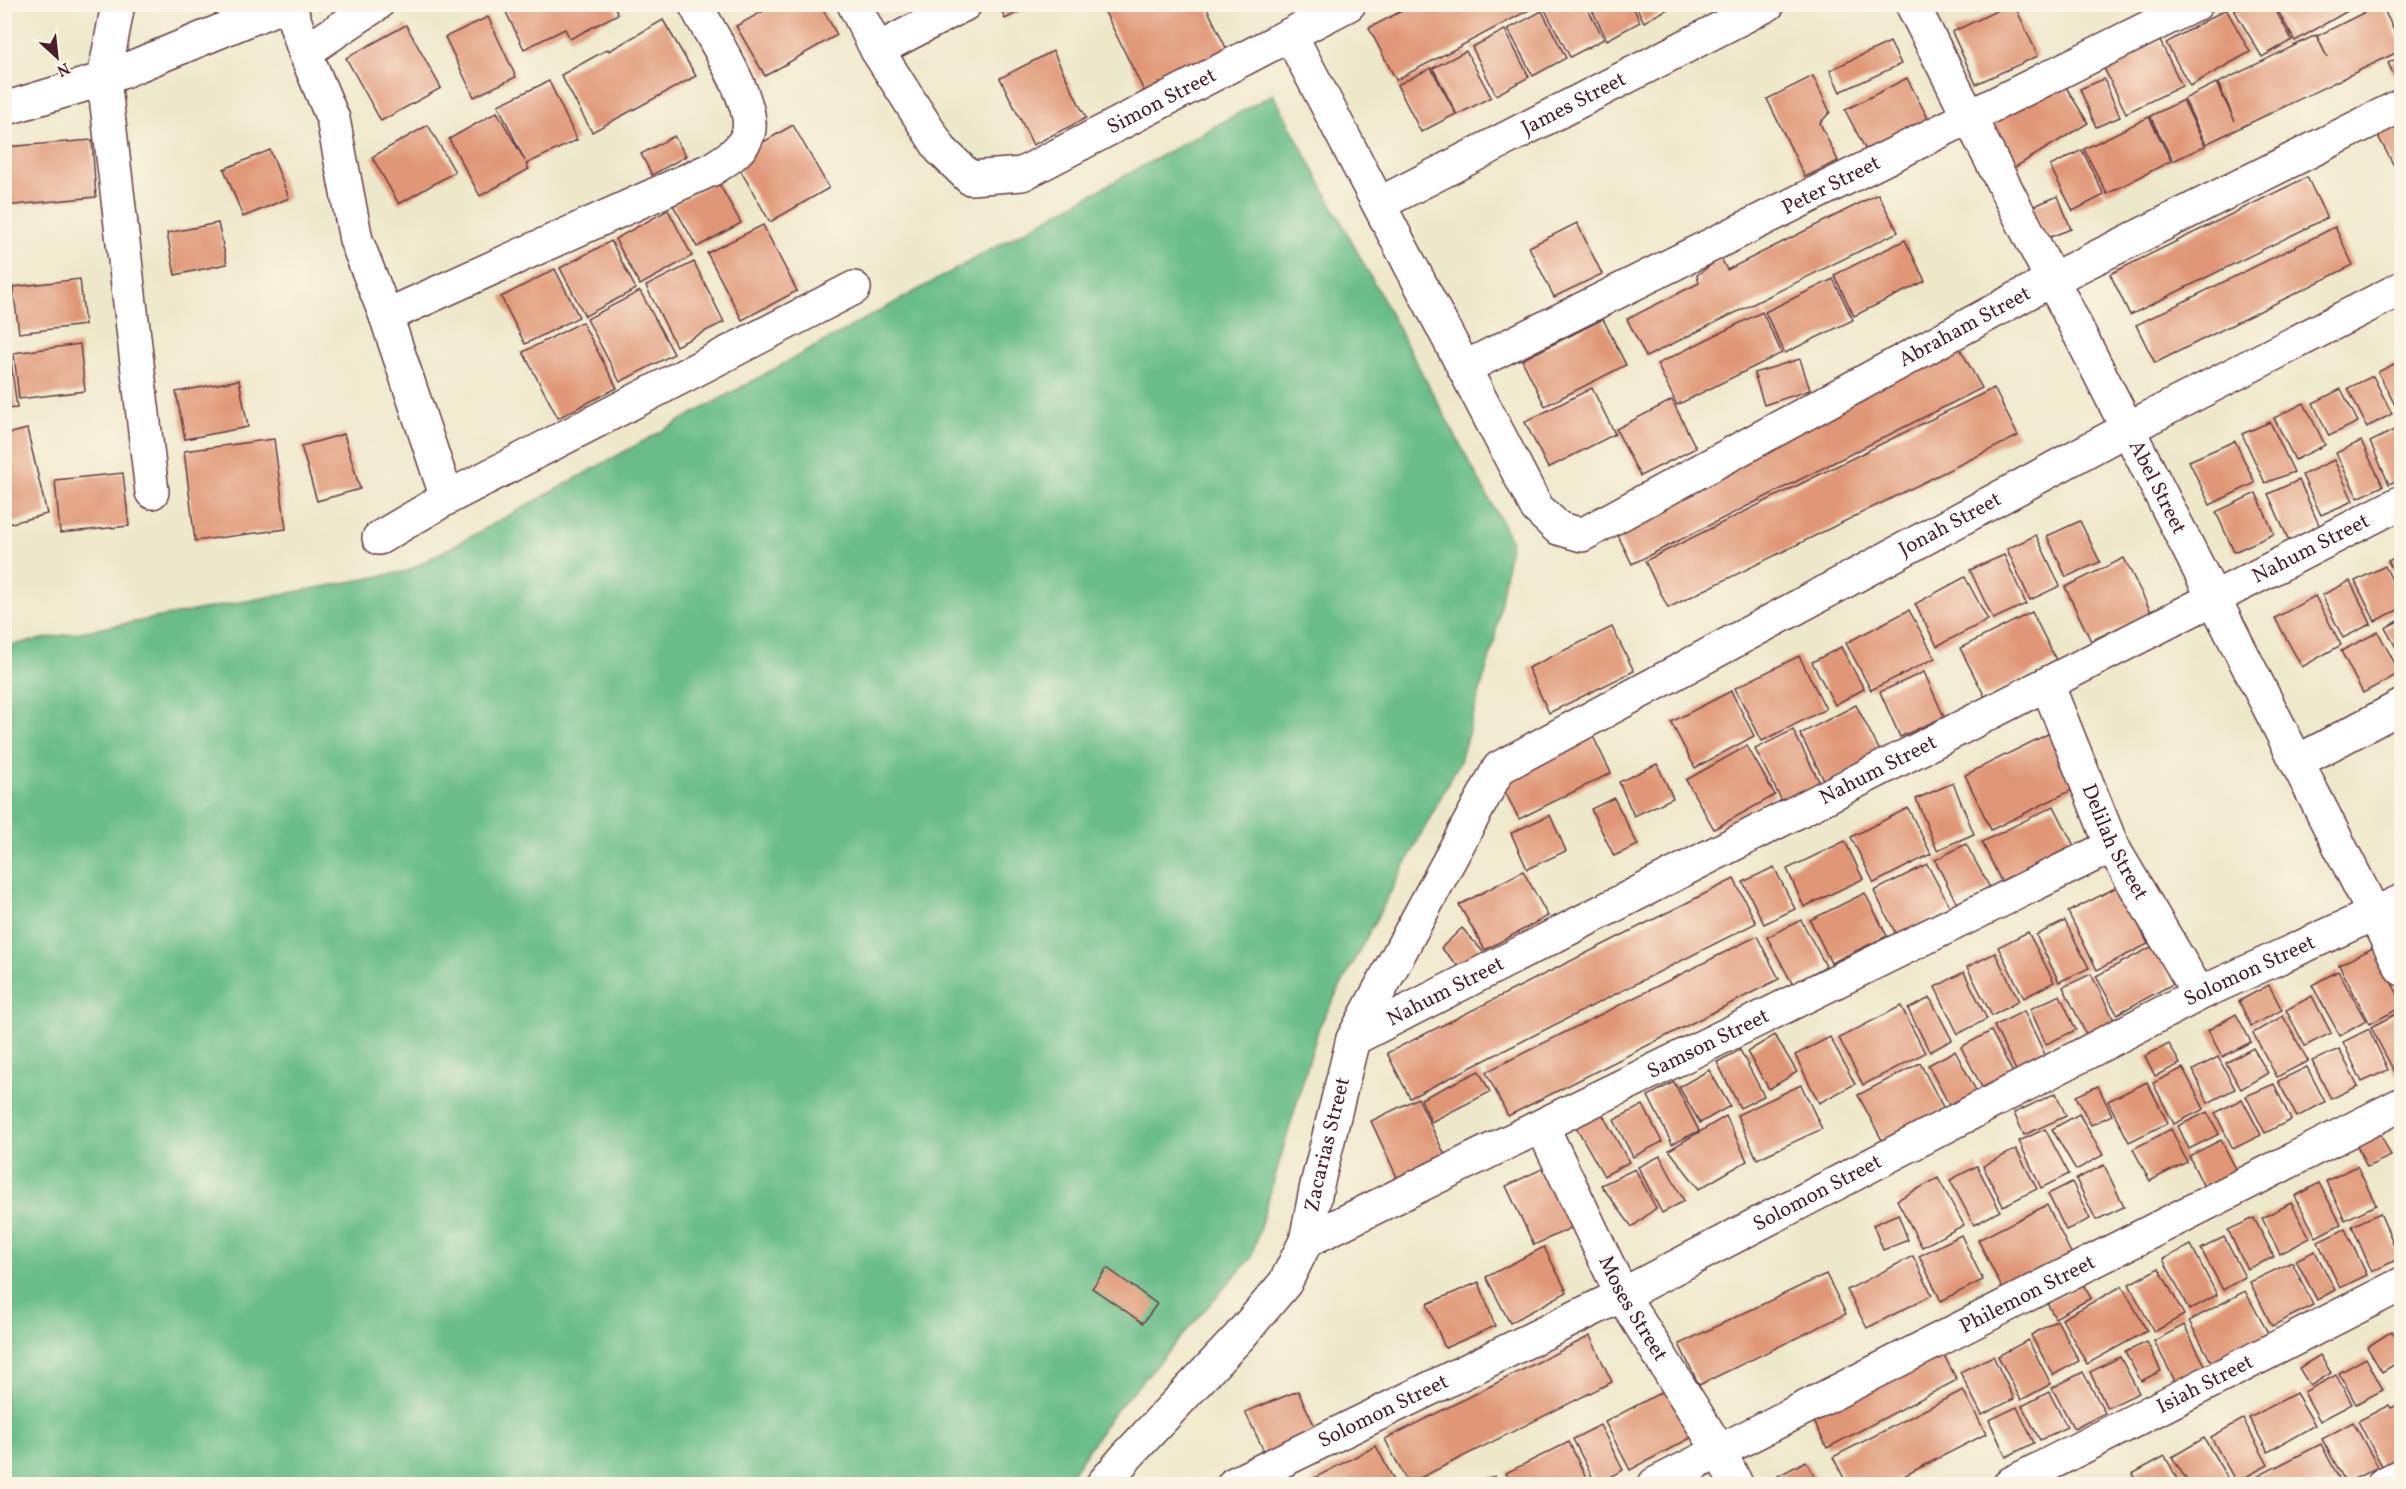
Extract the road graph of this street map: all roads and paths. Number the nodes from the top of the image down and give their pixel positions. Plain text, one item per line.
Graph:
1 (118, 4) edge
2 (288, 4) edge
3 (377, 4) edge
4 (695, 4) edge
5 (854, 4) edge
6 (965, 4) edge
7 (1349, 4) edge
8 (1768, 4) edge
9 (1912, 4) edge
10 (2196, 4) edge
11 (1291, 36) junction
12 (878, 50) junction
13 (306, 52) junction
14 (104, 79) junction
15 (2402, 105) edge
16 (4, 109) edge
17 (1969, 117) junction
18 (1379, 204) junction
19 (2051, 280) junction
20 (854, 288) dead end
21 (2402, 288) edge
22 (386, 316) junction
23 (1464, 368) junction
24 (2127, 429) junction
25 (152, 492) dead end
26 (447, 498) junction
27 (2402, 502) edge
28 (379, 538) dead end
29 (2213, 598) junction
30 (2047, 684) junction
31 (2402, 706) edge
32 (2297, 762) junction
33 (1499, 768) joint
34 (2112, 846) junction
35 (2388, 908) edge
36 (2402, 969) edge
37 (2199, 994) junction
38 (1353, 1039) junction
39 (2402, 1104) edge
40 (1542, 1126) junction
41 (1306, 1241) junction
42 (2402, 1284) edge
43 (1622, 1295) junction
44 (1720, 1452) junction
45 (2402, 1475) edge
46 (1103, 1485) edge
47 (1234, 1485) edge
48 (1655, 1485) edge
49 (1736, 1485) edge
50 (2010, 1485) edge
51 (2384, 1485) edge

1 - 14 street
2 - 13 street
2 - 14 street
3 - 13 street
4 - 22 street
5 - 12 street
6 - 12 street
7 - 11 street, Simon Street
8 - 18 street, James Street
9 - 17 street, Abel Street
10 - 17 street, Peter Street
11 - 12 street, Simon Street
11 - 18 street, Abraham Street
13 - 22 street
14 - 16 street
14 - 25 street
15 - 19 street, Abraham Street
17 - 19 street, Abel Street
17 - 23 street, Peter Street
18 - 23 street, Abraham Street
19 - 23 street, Abraham Street
19 - 24 street, Abel Street
20 - 26 street
21 - 24 street, Jonah Street
22 - 26 street
24 - 29 street, Abel Street
24 - 33 street, Jonah Street
26 - 28 street
27 - 29 street, Nahum Street
29 - 30 street, Nahum Street
29 - 32 street, Abel Street
30 - 34 street, Delilah Street
30 - 38 street, Nahum Street
31 - 32 street
32 - 35 street, Abel Street
33 - 38 street, Zacarias Street
34 - 37 street, Delilah Street
34 - 40 street, Samson Street
35 - 36 street, Abel Street
35 - 37 street, Solomon Street
37 - 43 street, Solomon Street
38 - 41 street, Zacarias Street
39 - 44 street, Philemon Street
40 - 41 street, Samson Street
40 - 43 street, Moses Street
41 - 46 street, Zacarias Street
42 - 50 street, Isiah Street
43 - 44 street, Moses Street
43 - 47 street, Solomon Street
44 - 48 street, Philemon Street
44 - 49 street, Moses Street
45 - 51 street

